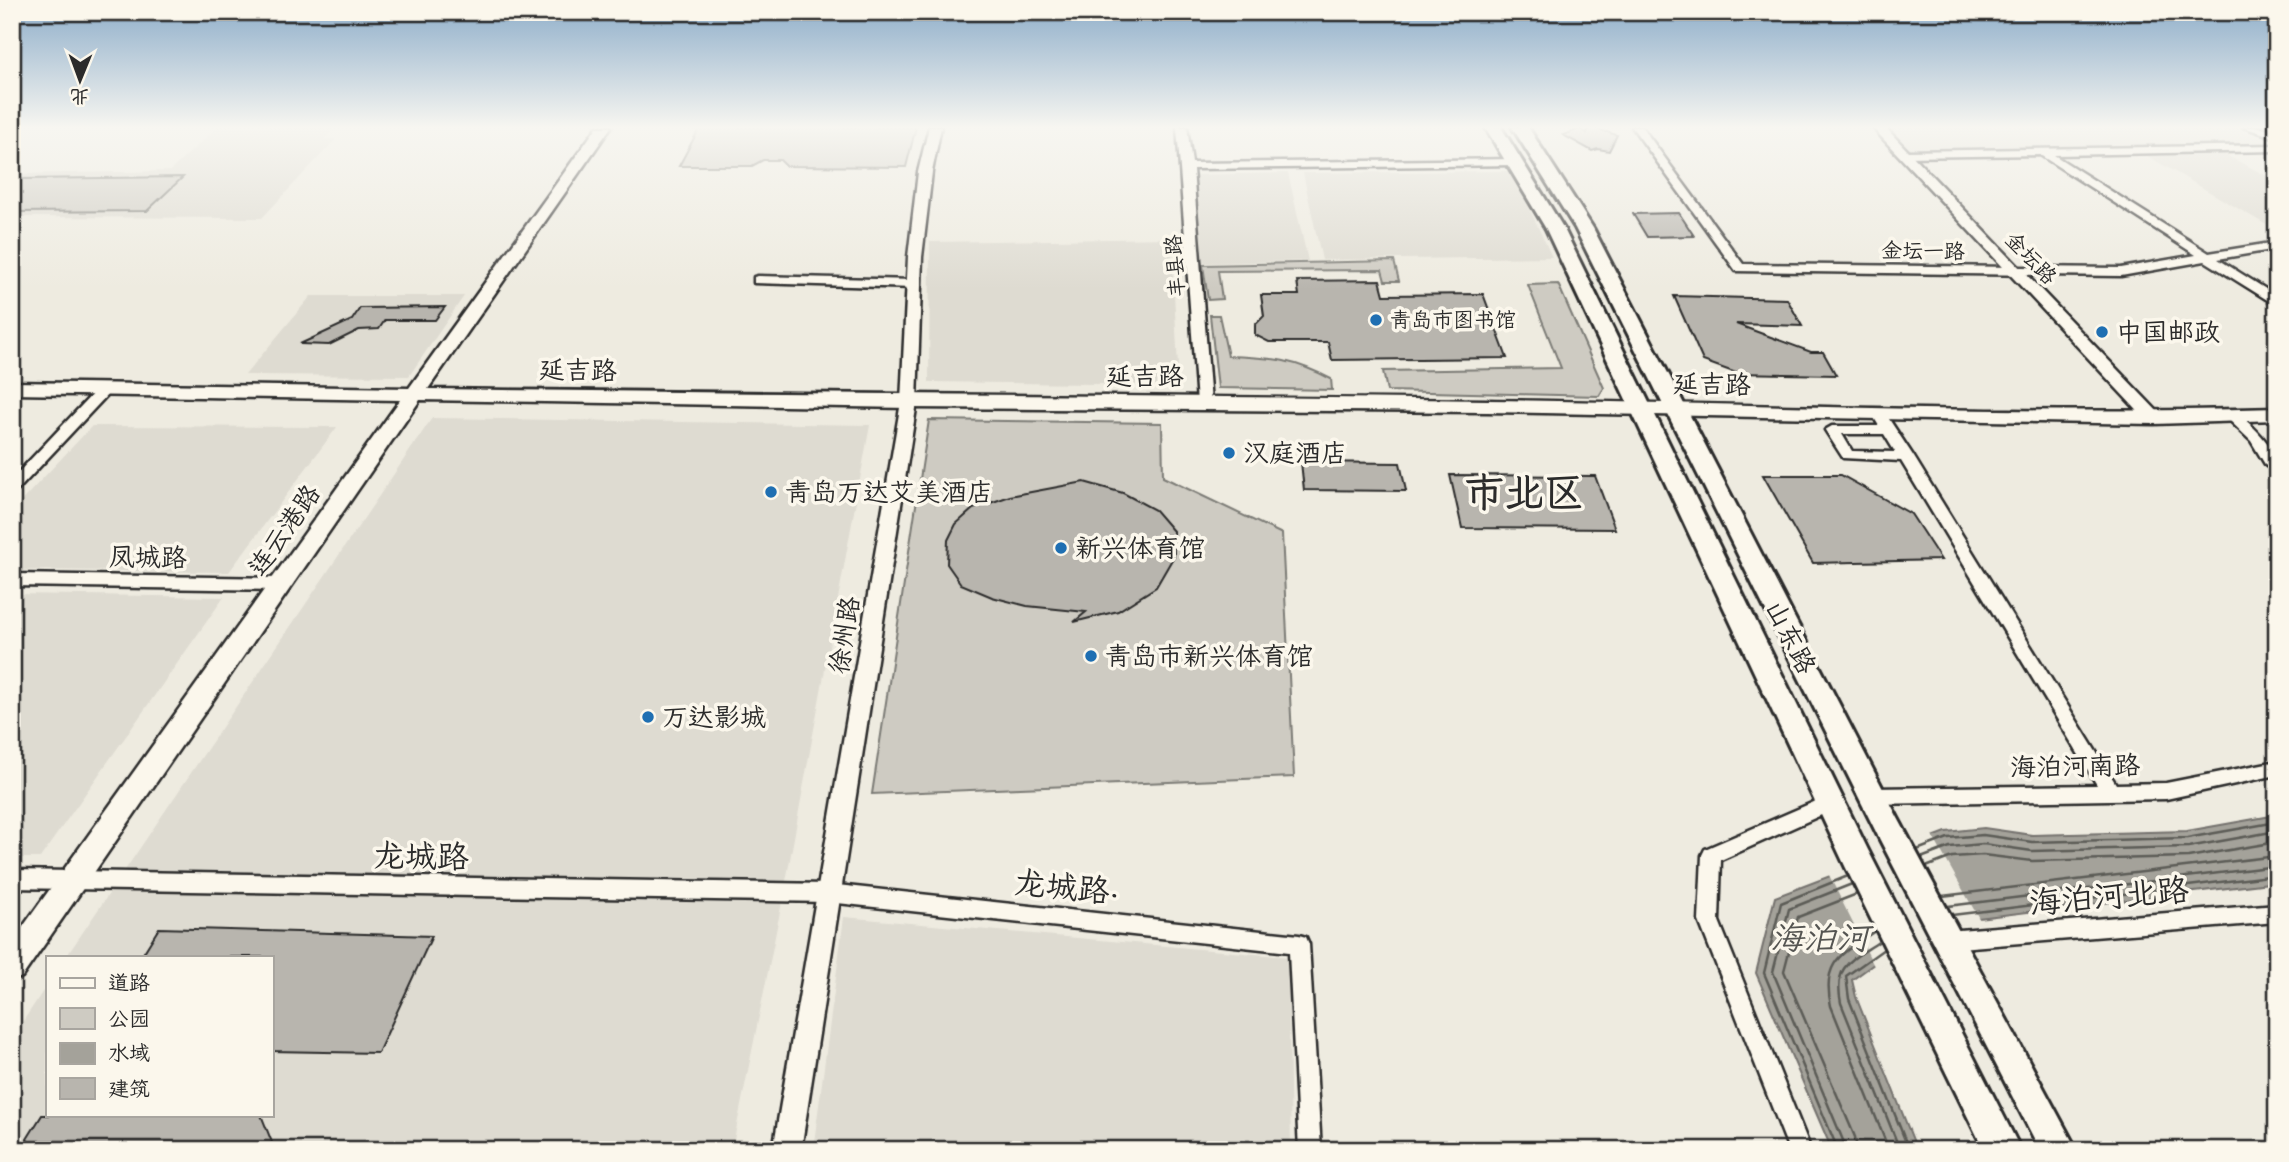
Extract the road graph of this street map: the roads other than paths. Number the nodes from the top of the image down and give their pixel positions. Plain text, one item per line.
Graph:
1 (565, 181) edge
2 (924, 181) edge
3 (1188, 181) edge
4 (1528, 181) edge
5 (1556, 181) edge
6 (1677, 181) edge
7 (1929, 181) edge
8 (2087, 181) edge
9 (2277, 245) edge
10 (2205, 257) junction
11 (2016, 272) junction
12 (758, 280) dead end
13 (914, 284) junction
14 (2277, 302) edge
15 (12, 388) edge
16 (105, 389) junction
17 (413, 393) junction
18 (909, 402) junction
19 (1204, 403) junction
20 (1640, 408) junction
21 (1675, 409) junction
22 (1878, 413) junction
23 (2277, 414) edge
24 (2233, 416) junction
25 (2154, 418) junction
26 (1890, 430) junction
27 (1907, 457) junction
28 (2277, 466) edge
29 (12, 488) edge
30 (12, 580) edge
31 (283, 584) junction
32 (2277, 768) edge
33 (2111, 792) junction
34 (1872, 796) junction
35 (1830, 803) junction
36 (12, 879) edge
37 (74, 879) junction
38 (828, 893) junction
39 (2277, 913) edge
40 (1947, 940) junction
41 (12, 967) edge
42 (787, 1150) edge
43 (1310, 1150) edge
44 (1800, 1150) edge
45 (2003, 1150) edge
46 (2059, 1150) edge

1 - 17 main road, 连云港路
2 - 13 street, 徐州路
3 - 19 street, 丰县路
4 - 20 main road, 山东路
5 - 21 main road, 山东路
6 - 11 street, 金坛一路
7 - 11 street, 金坛路
8 - 10 street
9 - 10 street, 金坛一路
10 - 11 street, 金坛一路
10 - 14 street
11 - 25 street, 金坛路
12 - 13 street
13 - 18 street, 徐州路
15 - 16 main road, 延吉路
16 - 17 main road, 延吉路
16 - 29 street
17 - 18 main road, 延吉路
17 - 31 main road, 连云港路
18 - 19 main road, 延吉路
18 - 38 street, 徐州路
19 - 20 main road, 延吉路
20 - 21 main road, 延吉路
20 - 35 main road, 山东路
21 - 22 main road, 延吉路
21 - 34 main road, 山东路
22 - 25 main road, 延吉路
22 - 26 street
23 - 24 main road, 延吉路
24 - 25 main road, 延吉路
24 - 28 street
26 - 27 street
26 - 27 street
27 - 33 street
30 - 31 street, 凤城路
31 - 37 main road, 连云港路
32 - 33 street, 海泊河南路
33 - 34 street, 海泊河南路
34 - 40 main road, 山东路
35 - 44 street
35 - 45 main road, 山东路
36 - 37 street, 龙城路
37 - 38 street, 龙城路
37 - 41 main road, 连云港路
38 - 42 street, 徐州路
38 - 43 street, 龙城路·
39 - 40 street, 海泊河北路
40 - 46 main road, 山东路

